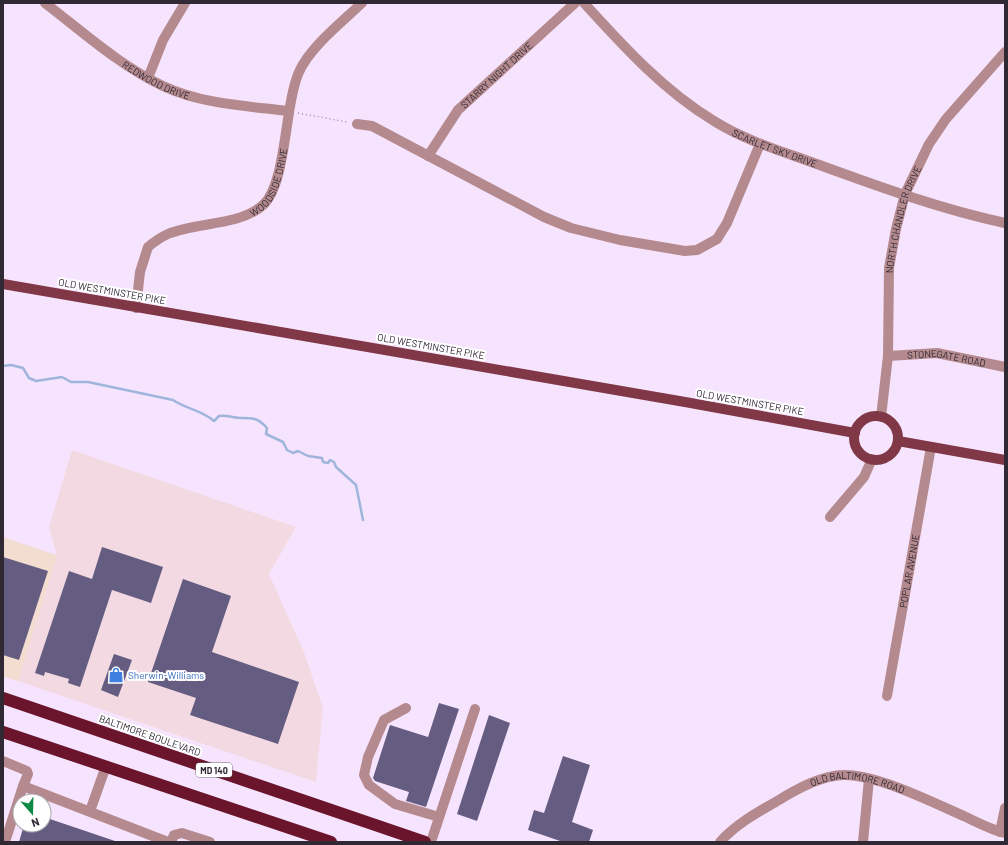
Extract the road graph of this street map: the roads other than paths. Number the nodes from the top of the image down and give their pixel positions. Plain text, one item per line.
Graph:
1 (45, 3) edge
2 (185, 3) edge
3 (362, 3) edge
4 (575, 3) edge
5 (584, 3) edge
6 (1005, 52) edge
7 (148, 78) junction
8 (288, 111) junction
9 (357, 124) road end
10 (760, 144) junction
11 (428, 156) junction
12 (905, 194) junction
13 (1005, 223) edge
14 (3, 284) edge
15 (136, 308) junction
16 (888, 356) junction
17 (1005, 367) edge
18 (881, 417) junction
19 (855, 434) junction
20 (898, 441) junction
21 (931, 447) junction
22 (872, 459) junction
23 (1005, 460) edge
24 (830, 517) dead end
25 (887, 696) dead end
26 (3, 698) edge
27 (406, 708) dead end
28 (475, 709) dead end
29 (3, 732) edge
30 (3, 760) edge
31 (106, 766) junction
32 (869, 779) junction
33 (23, 786) junction
34 (1005, 808) edge
35 (90, 810) junction
36 (439, 817) junction
37 (1003, 833) edge
38 (5, 842) edge
39 (168, 842) edge
40 (171, 842) edge
41 (210, 842) edge
42 (331, 842) edge
43 (425, 842) edge
44 (431, 842) edge
45 (720, 842) edge
46 (863, 842) edge

1 - 7 street, REDWOOD DRIVE
2 - 7 street
3 - 8 street, WOODSIDE DRIVE
4 - 11 street, STARRY NIGHT DRIVE
5 - 10 street, SCARLET SKY DRIVE
6 - 12 street, NORTH CHANDLER DRIVE
7 - 8 street, REDWOOD DRIVE
8 - 15 street, WOODSIDE DRIVE
9 - 11 street
10 - 11 street
10 - 12 street, SCARLET SKY DRIVE
12 - 13 street, SCARLET SKY DRIVE
12 - 16 street, NORTH CHANDLER DRIVE
14 - 15 main road, OLD WESTMINSTER PIKE
15 - 19 main road, OLD WESTMINSTER PIKE
16 - 17 street, STONEGATE ROAD
16 - 18 street, NORTH CHANDLER DRIVE
18 - 19 main road
18 - 20 main road
19 - 22 main road
20 - 21 main road
20 - 22 main road
21 - 23 main road
21 - 25 street, POPLAR AVENUE
22 - 24 street
26 - 43 highway, BALTIMORE BOULEVARD / MD 140
27 - 36 street
28 - 36 street
29 - 31 highway
30 - 33 street
31 - 35 street
31 - 42 highway
32 - 37 street, OLD BALTIMORE ROAD
32 - 45 street, OLD BALTIMORE ROAD
32 - 46 street
33 - 35 street
33 - 38 street
34 - 37 street
35 - 39 street
36 - 44 street
40 - 41 street

